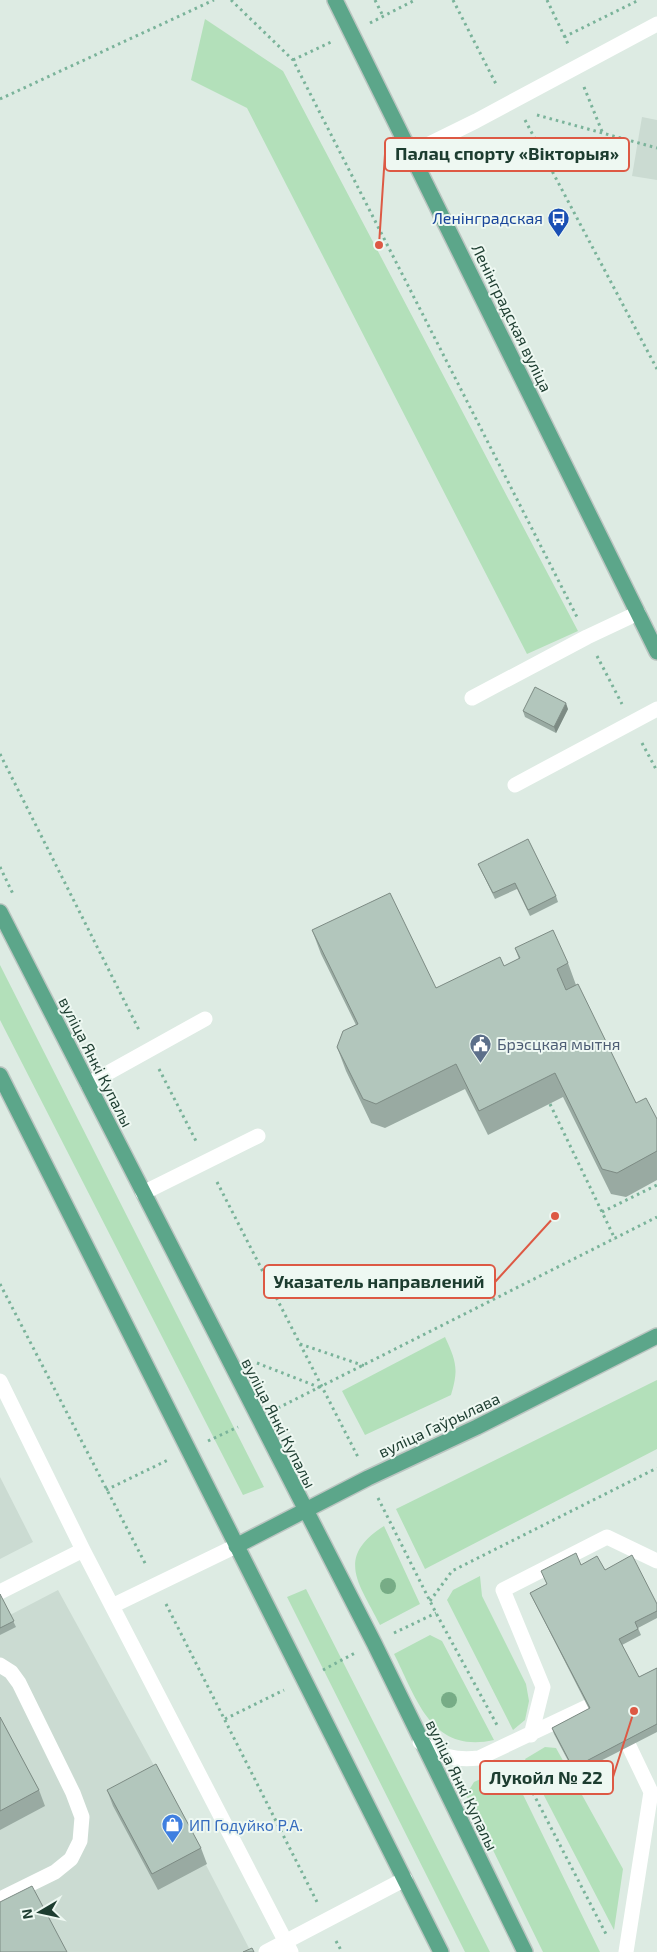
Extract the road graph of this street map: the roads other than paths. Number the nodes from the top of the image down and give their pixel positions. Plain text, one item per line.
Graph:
1 (335, 0) edge
2 (657, 24) edge
3 (411, 152) junction
4 (638, 614) junction
5 (657, 652) edge
6 (472, 698) dead end
7 (657, 709) edge
8 (516, 785) dead end
9 (0, 912) edge
10 (205, 1019) dead end
11 (0, 1075) edge
12 (88, 1084) junction
13 (258, 1136) dead end
14 (143, 1193) junction
15 (657, 1336) edge
16 (0, 1381) edge
17 (305, 1511) junction
18 (236, 1546) junction
19 (83, 1550) junction
20 (657, 1561) edge
21 (0, 1592) edge
22 (112, 1606) junction
23 (0, 1665) edge
24 (588, 1706) edge
25 (531, 1735) junction
26 (420, 1742) junction
27 (629, 1746) edge
28 (654, 1790) edge
29 (405, 1879) junction
30 (0, 1899) edge
31 (288, 1947) edge
32 (266, 1952) edge
33 (441, 1952) edge
34 (525, 1952) edge
35 (626, 1952) edge

1 - 3 main road, Ленінградская вуліца
2 - 3 lane
3 - 4 main road, Ленінградская вуліца
4 - 5 main road, Ленінградская вуліца
4 - 6 lane
7 - 8 lane
9 - 12 main road, вуліца Янкі Купалы
10 - 12 lane
11 - 18 main road
12 - 14 main road, вуліца Янкі Купалы
13 - 14 lane
14 - 17 main road, вуліца Янкі Купалы
15 - 17 main road, вуліца Гаўрылава
16 - 19 lane
17 - 18 main road, вуліца Гаўрылава
17 - 26 main road, вуліца Янкі Купалы
18 - 22 lane
18 - 29 main road
19 - 21 lane
19 - 22 lane
20 - 25 lane
22 - 31 lane
23 - 30 lane
24 - 25 lane
25 - 26 lane
26 - 34 main road, вуліца Янкі Купалы
27 - 28 lane
28 - 35 lane
29 - 31 lane
29 - 33 main road
31 - 32 lane

